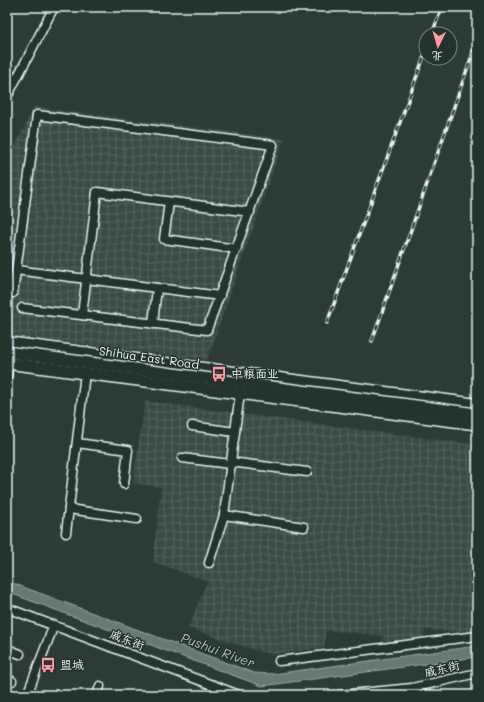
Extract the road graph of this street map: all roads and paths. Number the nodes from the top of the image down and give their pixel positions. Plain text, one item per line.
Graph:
1 (54, 7) edge
2 (7, 97) edge
3 (170, 202) junction
4 (250, 212) junction
5 (237, 249) junction
6 (16, 270) junction
7 (86, 279) junction
8 (157, 288) junction
9 (13, 293) dead end
10 (220, 296) junction
11 (22, 308) dead end
12 (82, 315) junction
13 (153, 324) junction
14 (7, 341) edge
15 (7, 352) edge
16 (8, 363) edge
17 (85, 373) junction
18 (7, 376) edge
19 (240, 393) junction
20 (477, 403) edge
21 (477, 414) edge
22 (477, 424) edge
23 (192, 426) dead end
24 (235, 432) junction
25 (76, 443) junction
26 (182, 458) dead end
27 (231, 463) junction
28 (307, 472) dead end
29 (124, 484) dead end
30 (69, 509) junction
31 (224, 515) junction
32 (137, 519) dead end
33 (304, 527) dead end
34 (66, 533) dead end
35 (209, 563) dead end
36 (7, 608) edge
37 (54, 625) junction
38 (477, 636) edge
39 (7, 649) edge
40 (20, 654) dead end
41 (279, 661) dead end
42 (477, 673) edge
43 (100, 686) dead end
44 (213, 686) junction
45 (371, 693) edge
46 (27, 695) edge
47 (97, 695) edge
48 (211, 695) edge
49 (239, 695) edge
50 (340, 695) edge

1 - 2 street
3 - 4 street
3 - 5 street
3 - 7 street
4 - 5 street
4 - 6 street
5 - 10 street
6 - 7 street
6 - 9 street
7 - 8 street
7 - 12 street
8 - 10 street
8 - 13 street
10 - 13 street
11 - 12 street
12 - 13 street
14 - 20 street
15 - 21 main road, Shihua East Road
16 - 17 main road, Shihua East Road
16 - 18 street
17 - 19 main road, Shihua East Road
17 - 25 street
19 - 22 main road, Shihua East Road
19 - 24 street
23 - 24 street
24 - 27 street
25 - 29 street
25 - 30 street
26 - 27 street
27 - 28 street
27 - 31 street
30 - 32 street
30 - 34 street
31 - 33 street
31 - 35 street
36 - 37 street, 戚东街
37 - 44 street, 戚东街
37 - 46 street
38 - 41 street
39 - 40 street
42 - 45 street, 戚东街
43 - 47 street
44 - 48 street
44 - 49 street, 戚东街
45 - 50 street, 戚东街

